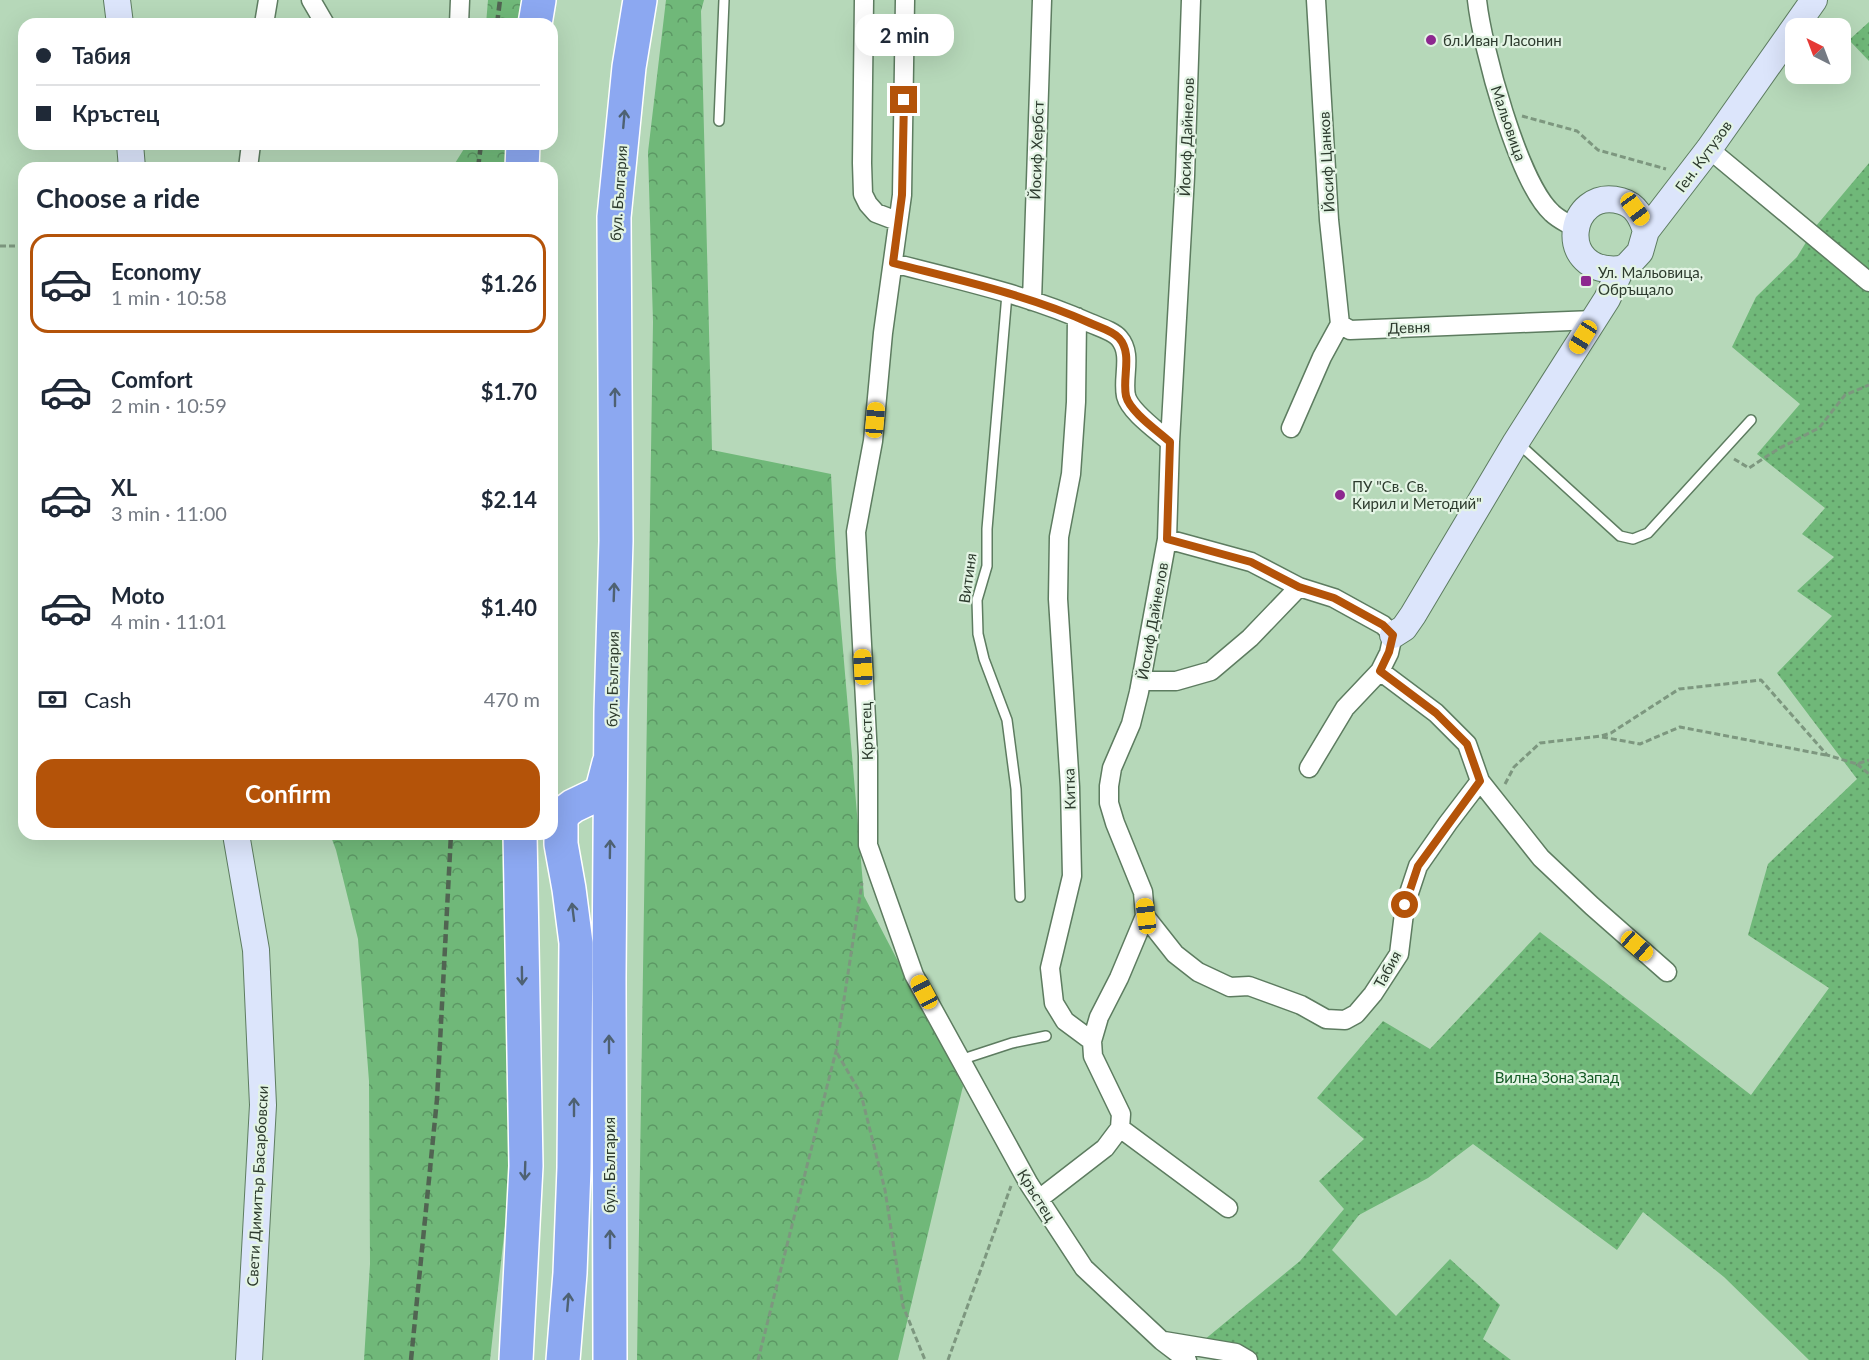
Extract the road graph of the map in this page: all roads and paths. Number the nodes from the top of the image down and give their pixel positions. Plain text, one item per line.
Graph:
1 (117, 0) edge
2 (268, 0) edge
3 (310, 0) edge
4 (459, 0) edge
5 (539, 0) edge
6 (640, 0) edge
7 (724, 0) edge
8 (864, 0) edge
9 (905, 0) edge
10 (1042, 0) edge
11 (1191, 0) edge
12 (1316, 0) edge
13 (1477, 0) edge
14 (1814, 0) edge
15 (119, 18) edge
16 (265, 18) edge
17 (321, 18) edge
18 (459, 18) edge
19 (537, 18) edge
20 (1503, 110) junction
21 (719, 121) dead end
22 (1709, 149) junction
23 (1690, 175) junction
24 (897, 221) junction
25 (1575, 228) junction
26 (1646, 231) junction
27 (0, 246) edge
28 (18, 246) edge
29 (893, 263) junction
30 (1621, 269) junction
31 (1869, 282) edge
32 (1007, 294) junction
33 (1032, 301) junction
34 (1077, 317) junction
35 (1594, 320) junction
36 (1341, 324) junction
37 (1869, 385) edge
38 (1751, 420) dead end
39 (1291, 428) dead end
40 (1170, 442) junction
41 (1516, 442) junction
42 (1706, 471) junction
43 (1167, 539) junction
44 (1299, 587) junction
45 (1393, 635) junction
46 (1380, 671) junction
47 (1141, 681) junction
48 (1601, 736) junction
49 (1827, 755) junction
50 (611, 756) junction
51 (1869, 760) edge
52 (1857, 764) junction
53 (1309, 768) dead end
54 (1869, 774) edge
55 (1480, 781) junction
56 (1495, 801) junction
57 (237, 840) edge
58 (520, 840) edge
59 (868, 845) junction
60 (1020, 897) dead end
61 (1146, 916) junction
62 (1667, 972) dead end
63 (1046, 1036) dead end
64 (1092, 1041) junction
65 (836, 1051) junction
66 (960, 1060) junction
67 (1120, 1128) junction
68 (1018, 1165) junction
69 (1039, 1199) junction
70 (1228, 1208) dead end
71 (1162, 1341) junction
72 (249, 1360) edge
73 (516, 1360) edge
74 (563, 1360) edge
75 (610, 1360) edge
76 (758, 1360) edge
77 (925, 1360) edge
78 (948, 1360) edge
79 (1186, 1360) edge
80 (1248, 1360) edge

1 - 15 street
2 - 16 street
3 - 17 street
4 - 18 street
5 - 19 highway
50 -> 6 highway, бул. България
7 - 21 lane
8 - 24 street
9 - 24 street, Кръстец
10 - 33 street, Йосиф Хербст
11 - 40 street, Йосиф Дайнелов
12 - 36 street, Йосиф Цанков
13 - 20 street, Мальовица
14 - 22 street, Ген. Кутузов
20 - 23 path
20 - 25 street, Мальовица
22 - 23 street, Ген. Кутузов
22 - 31 street
23 - 26 street, Ген. Кутузов
24 - 29 street, Кръстец
25 - 26 street
25 - 30 street
26 - 30 street, Ген. Кутузов
27 - 28 path
29 - 32 street
29 - 59 street, Кръстец
30 - 35 street, Ген. Кутузов
32 - 33 street
32 - 60 lane, Витиня
33 - 34 street
34 - 40 street
34 - 64 street, Китка
35 - 36 street, Девня
35 - 41 street, Ген. Кутузов
36 - 39 street
37 - 42 path
38 - 42 lane
40 - 43 street, Йосиф Дайнелов
41 - 42 lane
41 - 45 street, Ген. Кутузов
43 - 44 street
43 - 47 street, Йосиф Дайнелов
44 - 45 street
44 - 47 street
45 - 46 street
46 - 53 street
46 - 55 street
47 - 61 street, Йосиф Дайнелов
48 - 49 path
48 - 49 path
48 - 56 path
49 - 52 path
74 -> 50 highway
75 -> 50 highway, бул. България
51 - 52 path
52 - 54 path
55 - 56 street
55 - 61 street, Табия
56 - 62 street
57 - 72 street, Свети Димитър Басарбовски
58 -> 73 highway
59 - 65 path
59 - 66 street, Кръстец
61 - 64 street
63 - 66 lane
64 - 67 street
65 - 76 path
65 - 77 path
66 - 68 street, Кръстец
67 - 69 street
67 - 70 street
68 - 69 street, Кръстец
68 - 78 path
69 - 71 street, Кръстец
71 - 79 street, Кръстец
71 - 80 street

